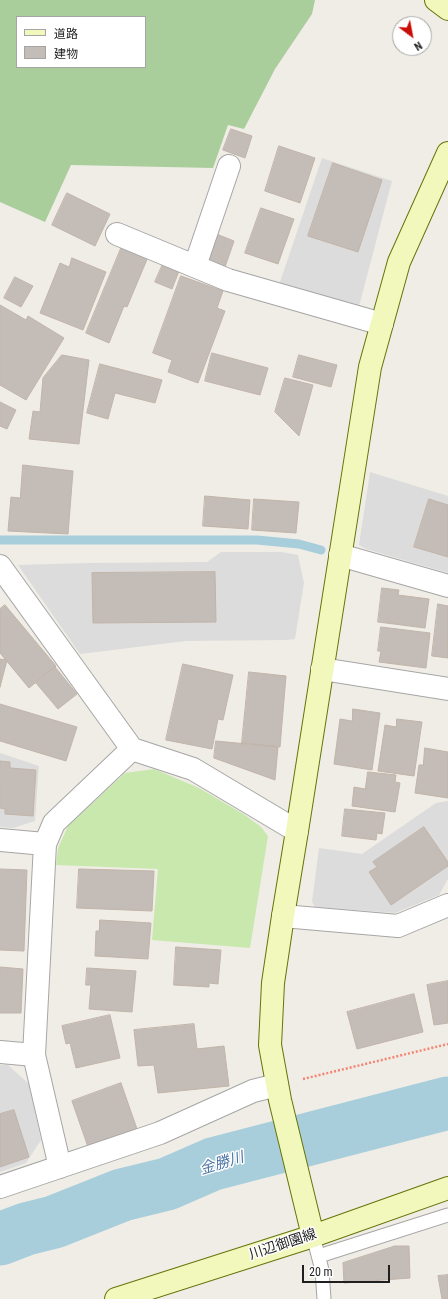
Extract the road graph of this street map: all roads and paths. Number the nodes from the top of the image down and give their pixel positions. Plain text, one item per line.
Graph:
1 (436, 0) edge
2 (448, 9) edge
3 (448, 153) edge
4 (229, 166) dead end
5 (117, 234) dead end
6 (195, 266) junction
7 (382, 324) junction
8 (340, 555) junction
9 (0, 566) edge
10 (448, 586) edge
11 (322, 669) junction
12 (448, 688) edge
13 (132, 749) junction
14 (297, 831) junction
15 (0, 840) edge
16 (45, 844) junction
17 (448, 905) edge
18 (283, 916) junction
19 (448, 1044) edge
20 (0, 1052) edge
21 (34, 1055) junction
22 (300, 1079) dead end
23 (278, 1092) junction
24 (60, 1166) junction
25 (0, 1187) edge
26 (448, 1188) edge
27 (448, 1216) edge
28 (313, 1236) junction
29 (319, 1256) junction
30 (116, 1299) edge
31 (324, 1299) edge

1 - 2 street
3 - 7 street
4 - 6 street
5 - 6 street
6 - 7 street
7 - 8 street
8 - 10 street
8 - 11 street
9 - 13 street
11 - 12 street
11 - 14 street
13 - 14 street
13 - 16 street
14 - 18 street
15 - 16 street
16 - 21 street
17 - 18 street
18 - 23 street
19 - 22 path
20 - 21 street
21 - 24 street
23 - 24 street
23 - 28 street
24 - 25 street
26 - 28 street, 川辺御園線
27 - 29 lane
28 - 29 lane
28 - 30 street, 川辺御園線
29 - 31 lane

